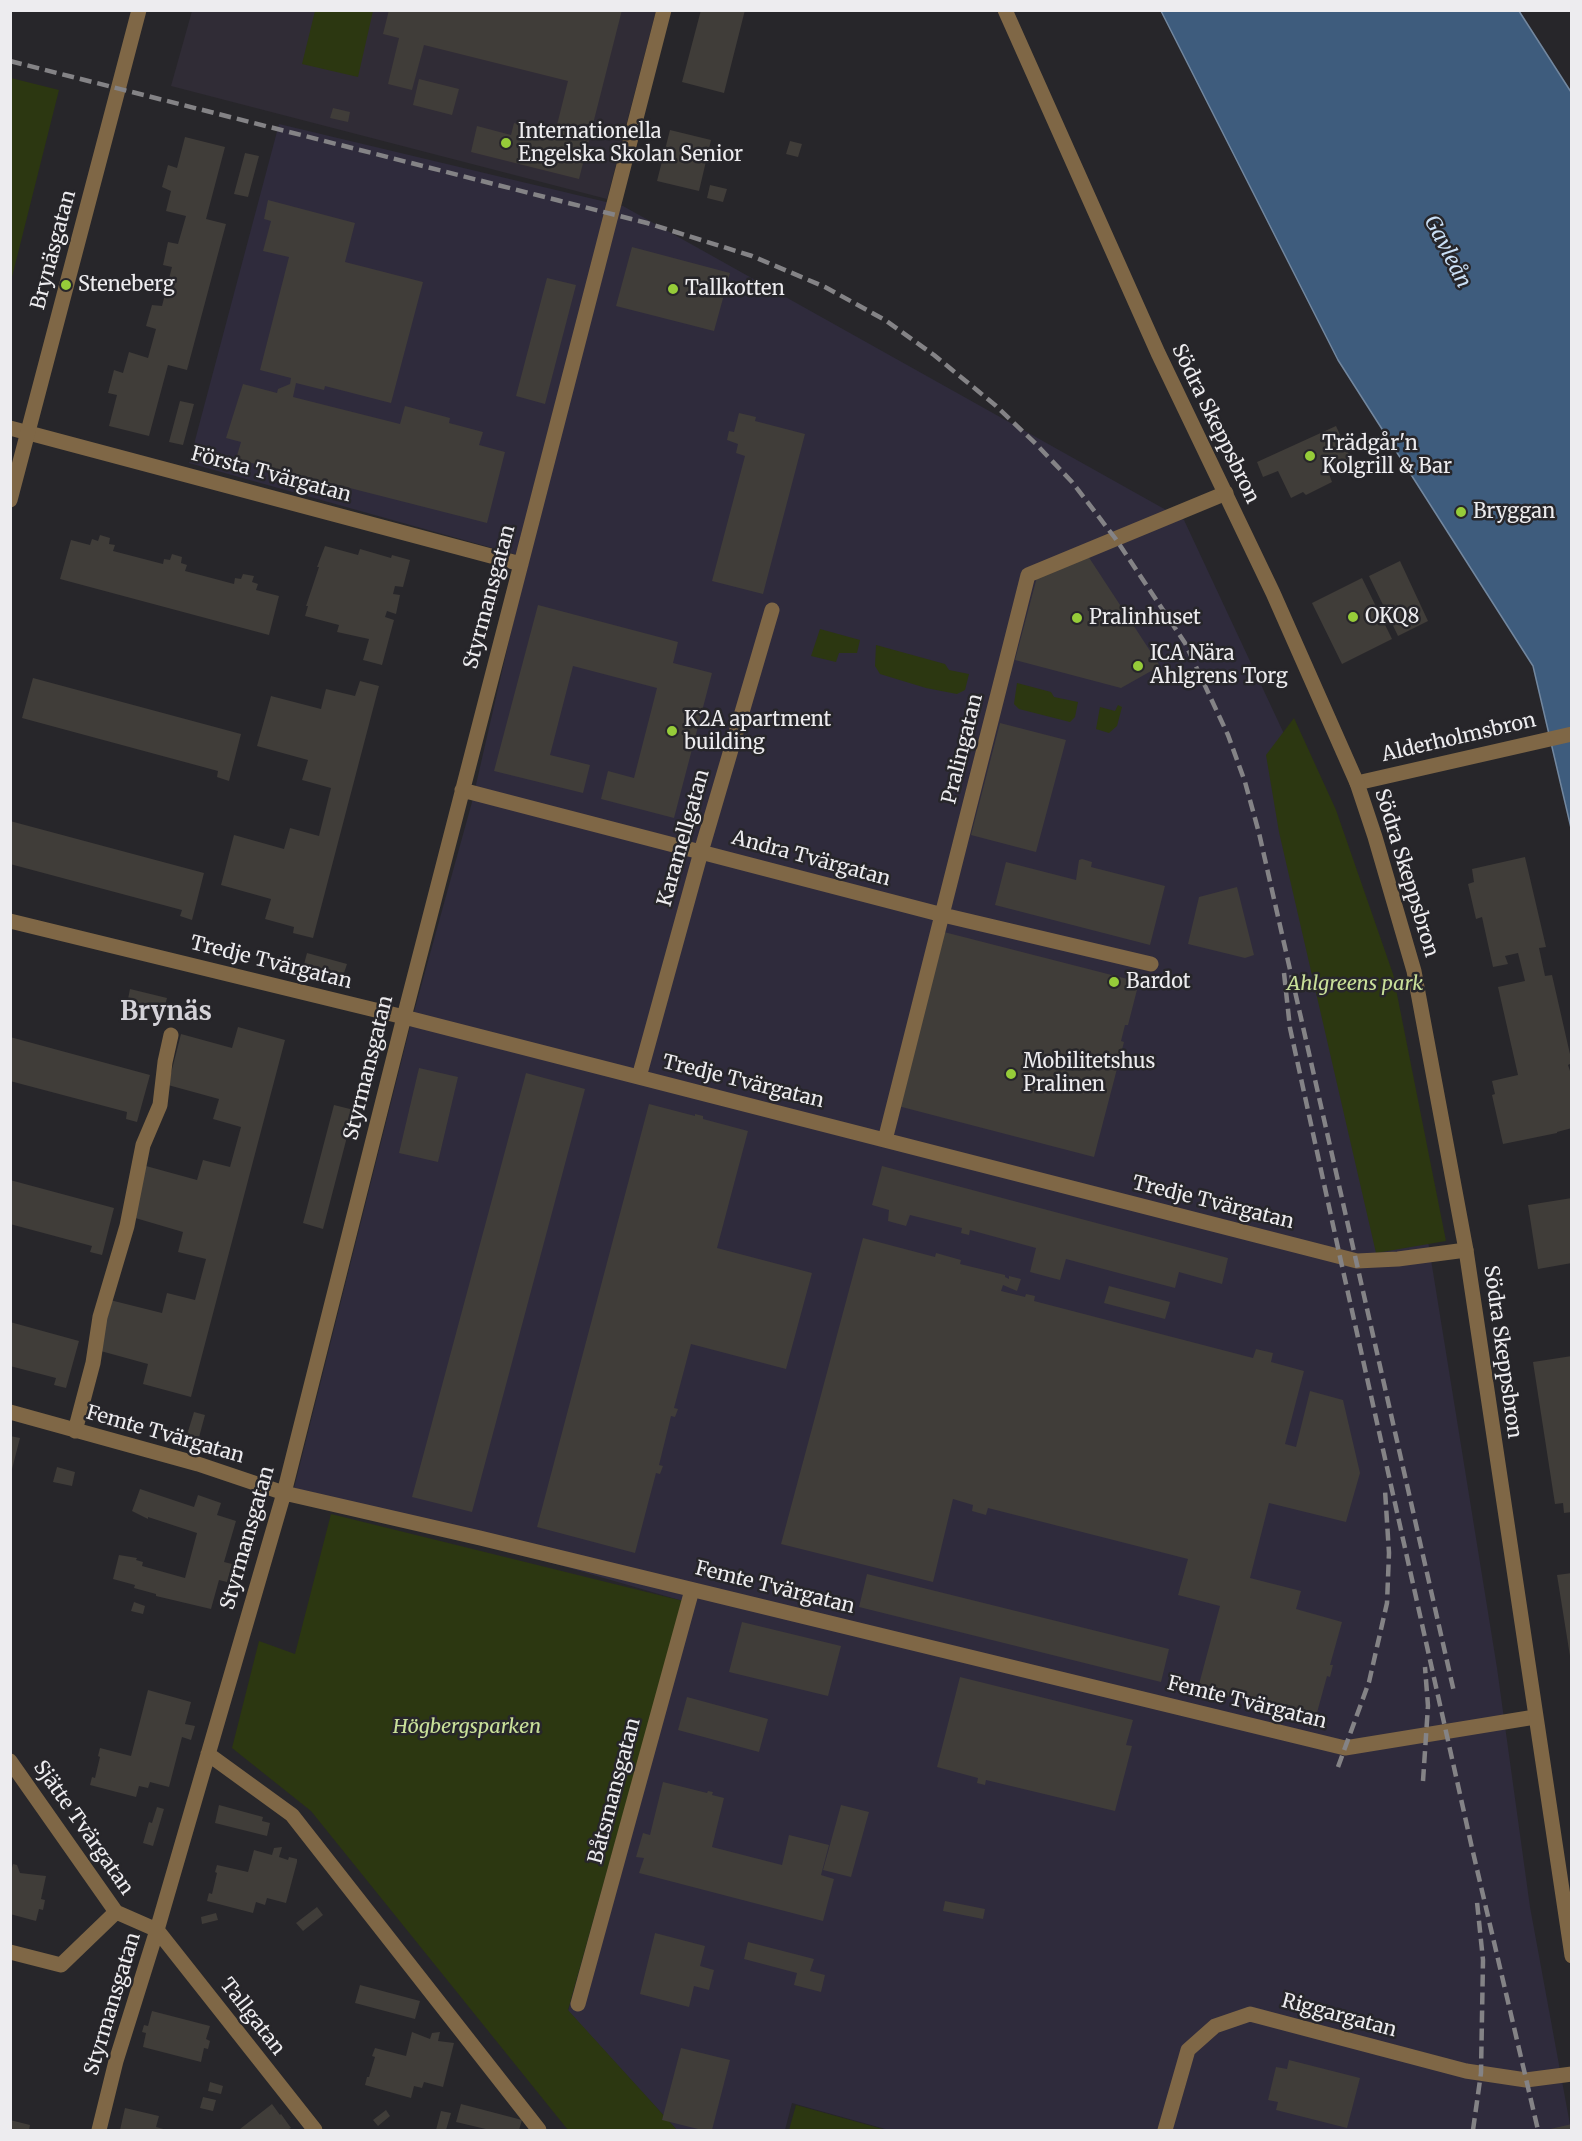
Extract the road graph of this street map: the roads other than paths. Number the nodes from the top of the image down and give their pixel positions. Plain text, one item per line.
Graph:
1 (139, 10) edge
2 (663, 10) edge
3 (1005, 10) edge
4 (10, 428) edge
5 (28, 433) junction
6 (1226, 493) junction
7 (10, 500) edge
8 (521, 564) junction
9 (772, 610) dead end
10 (1572, 734) edge
11 (1357, 783) junction
12 (462, 790) junction
13 (701, 852) junction
14 (943, 915) junction
15 (10, 921) edge
16 (1151, 964) dead end
17 (404, 1017) junction
18 (171, 1035) dead end
19 (639, 1077) junction
20 (885, 1140) junction
21 (1466, 1250) junction
22 (10, 1412) edge
23 (75, 1431) junction
24 (284, 1493) junction
25 (692, 1590) junction
26 (1535, 1717) junction
27 (208, 1754) junction
28 (10, 1761) edge
29 (116, 1912) junction
30 (157, 1930) junction
31 (10, 1952) edge
32 (1572, 1956) edge
33 (578, 2004) dead end
34 (1572, 2074) edge
35 (99, 2130) edge
36 (315, 2130) edge
37 (539, 2130) edge
38 (1165, 2130) edge

1 - 5 street, Brynäsgatan
2 - 8 street, Styrmansgatan
3 - 6 street, Södra Skeppsbron
4 - 5 street, Första Tvärgatan
5 - 7 street, Brynäsgatan
5 - 8 street, Första Tvärgatan
6 - 11 street, Södra Skeppsbron
6 - 14 street, Pralingatan
8 - 12 street, Styrmansgatan
9 - 13 street, Karamellgatan
10 - 11 street, Alderholmsbron
11 - 21 street, Södra Skeppsbron
12 - 13 street, Andra Tvärgatan
12 - 17 street, Styrmansgatan
13 - 14 street, Andra Tvärgatan
13 - 19 street, Karamellgatan
14 - 16 street, Andra Tvärgatan
14 - 20 street, Pralingatan
15 - 17 street, Tredje Tvärgatan
17 - 19 street, Tredje Tvärgatan
17 - 24 street, Styrmansgatan
18 - 23 street
19 - 20 street, Tredje Tvärgatan
20 - 21 street, Tredje Tvärgatan
21 - 26 street, Södra Skeppsbron
22 - 23 street, Femte Tvärgatan
23 - 24 street, Femte Tvärgatan
24 - 25 street, Femte Tvärgatan
24 - 27 street, Styrmansgatan
25 - 26 street, Femte Tvärgatan
25 - 33 street, Båtsmansgatan
26 - 32 street, Södra Skeppsbron
27 - 30 street, Styrmansgatan
27 - 37 street
28 - 29 street, Sjätte Tvärgatan
29 - 30 street, Sjätte Tvärgatan
29 - 31 street
30 - 35 street, Styrmansgatan
30 - 36 street, Tallgatan
34 - 38 street, Riggargatan

